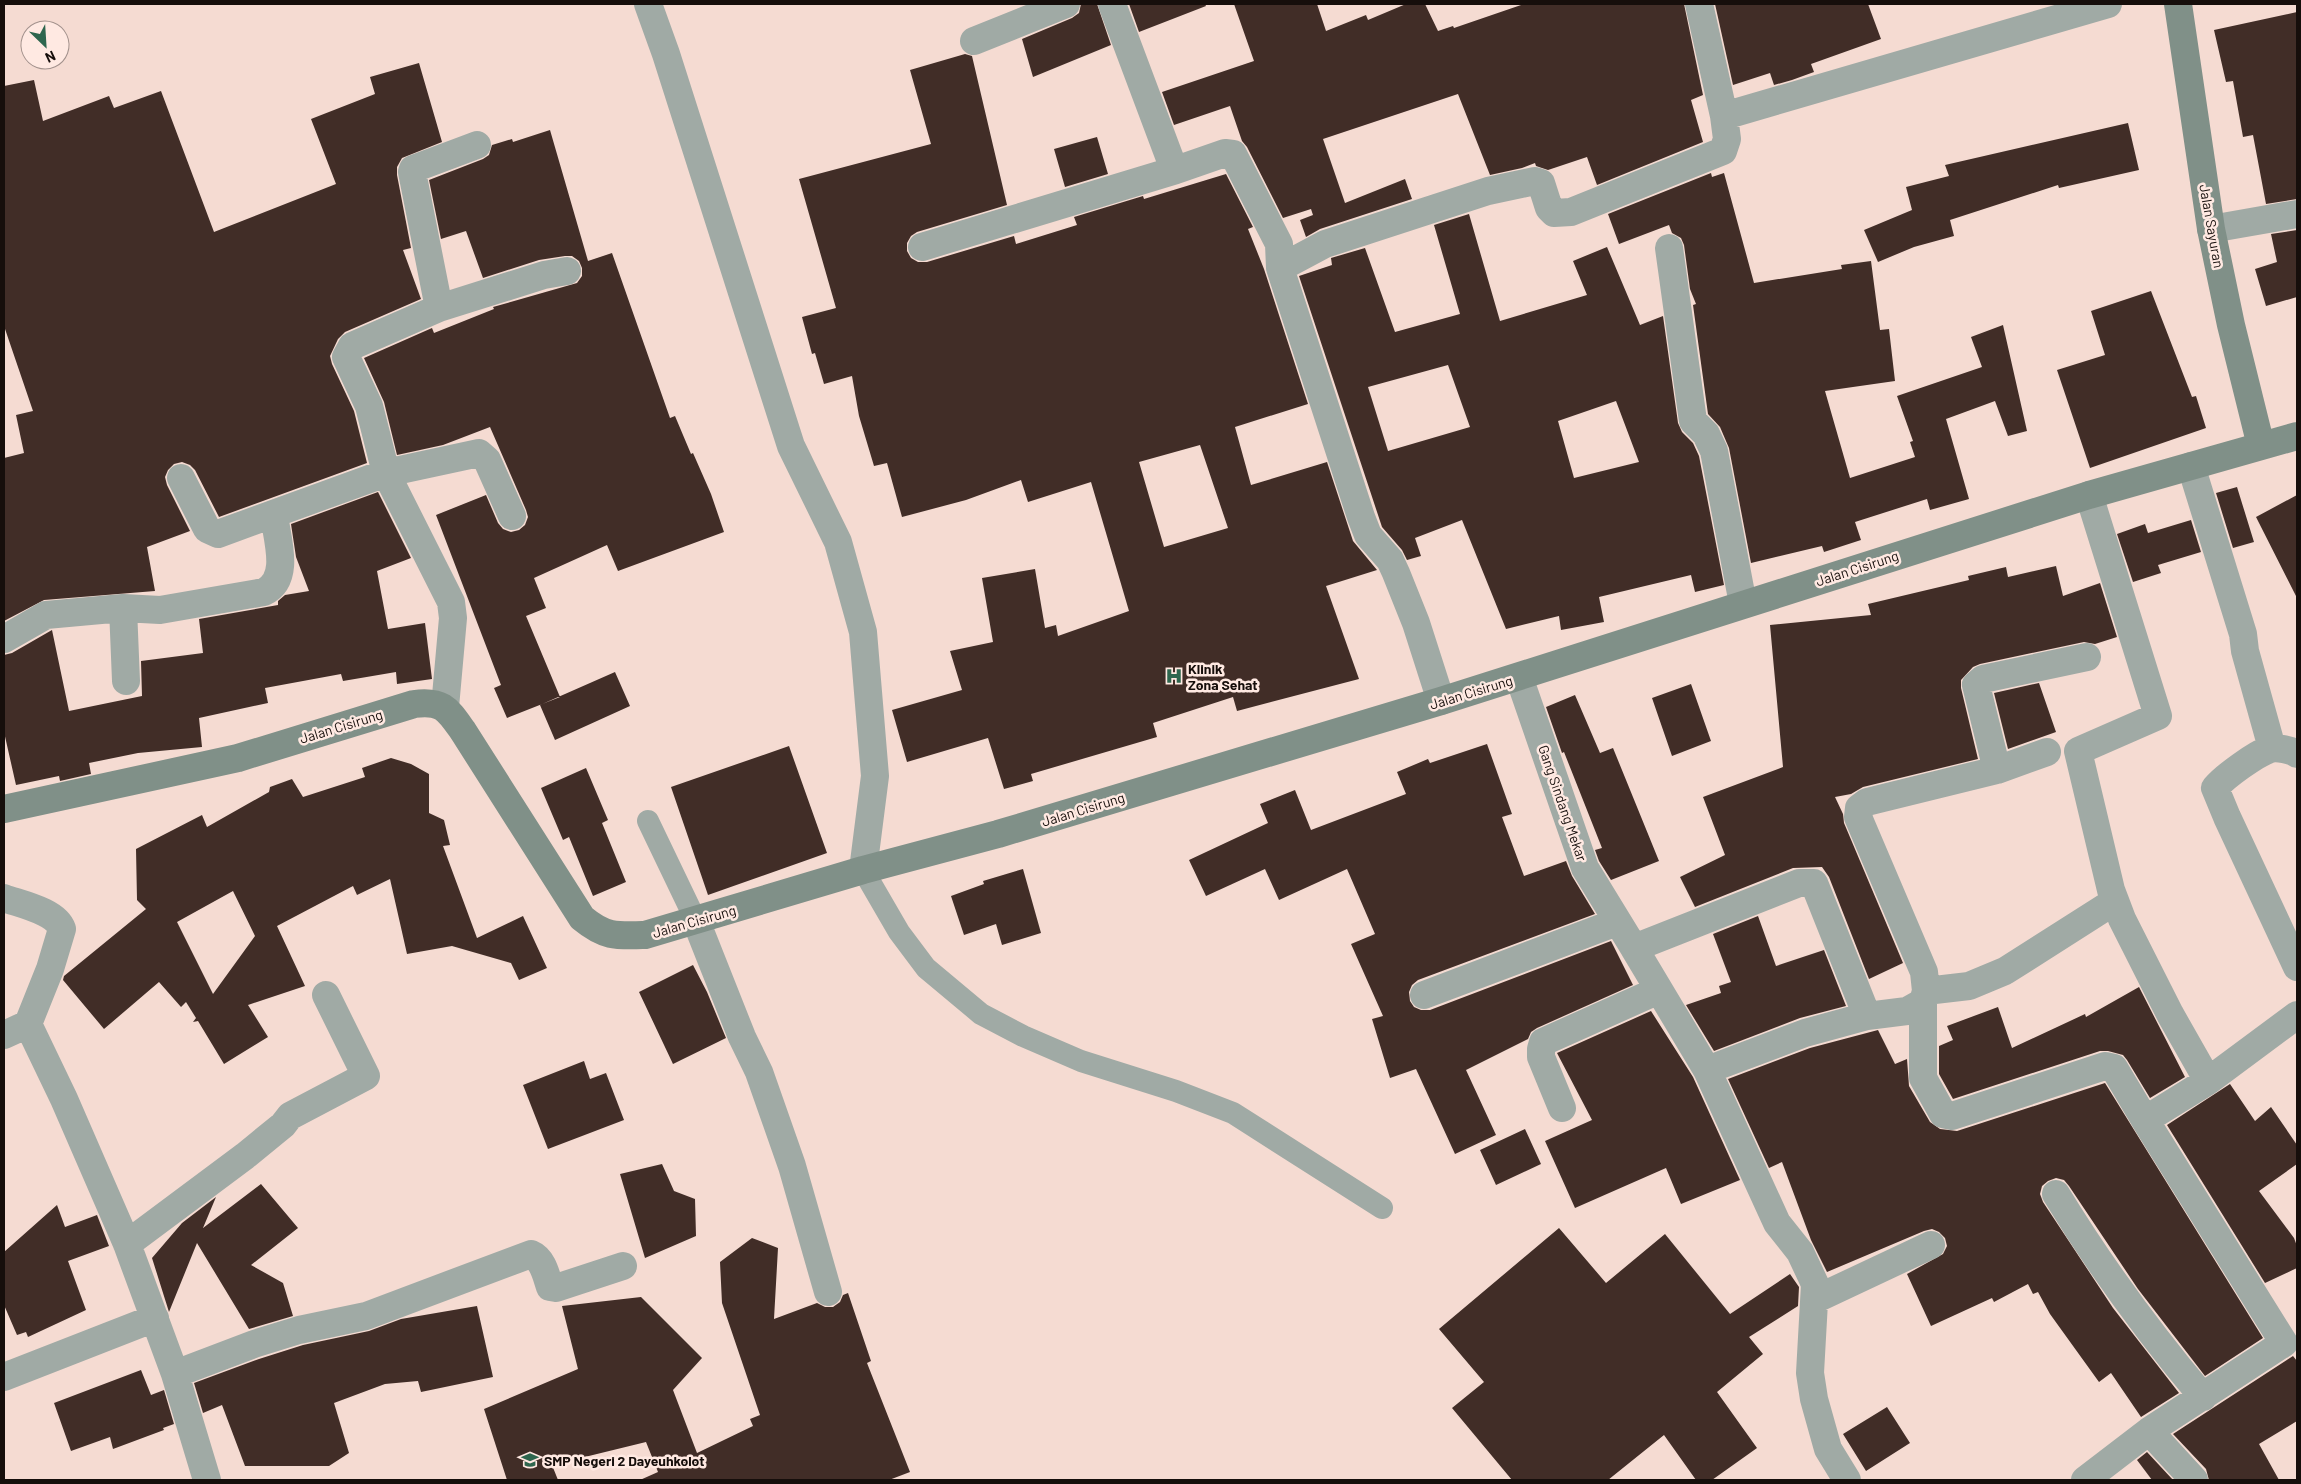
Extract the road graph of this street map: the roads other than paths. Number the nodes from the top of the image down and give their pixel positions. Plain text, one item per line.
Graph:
1 (648, 4) edge
2 (1066, 4) edge
3 (1112, 4) edge
4 (1699, 4) edge
5 (2108, 4) edge
6 (2178, 4) edge
7 (974, 41) dead end
8 (1724, 116) junction
9 (477, 145) dead end
10 (1176, 170) junction
11 (2297, 214) edge
12 (2211, 228) junction
13 (922, 247) dead end
14 (1669, 248) dead end
15 (1280, 268) junction
16 (567, 271) dead end
17 (439, 308) junction
18 (2297, 436) edge
19 (2261, 446) junction
20 (2191, 466) junction
21 (386, 473) junction
22 (181, 478) dead end
23 (2089, 494) junction
24 (274, 515) junction
25 (512, 516) dead end
26 (1743, 604) junction
27 (123, 608) junction
28 (4, 639) edge
29 (2088, 657) dead end
30 (1519, 677) junction
31 (126, 681) dead end
32 (1441, 701) junction
33 (445, 707) junction
34 (2284, 751) edge
35 (2047, 752) dead end
36 (1998, 770) junction
37 (4, 809) edge
38 (648, 821) dead end
39 (863, 870) junction
40 (4, 898) edge
41 (2115, 901) junction
42 (696, 921) junction
43 (1617, 922) junction
44 (1634, 948) junction
45 (2297, 967) edge
46 (1660, 990) junction
47 (1424, 994) dead end
48 (326, 995) dead end
49 (1925, 996) junction
50 (2297, 1015) edge
51 (1867, 1016) junction
52 (28, 1024) junction
53 (4, 1035) edge
54 (1707, 1070) junction
55 (2208, 1081) junction
56 (1562, 1108) dead end
57 (2145, 1120) junction
58 (2056, 1194) dead end
59 (1382, 1208) dead end
60 (126, 1244) junction
61 (1931, 1245) dead end
62 (622, 1266) dead end
63 (828, 1292) dead end
64 (1816, 1299) junction
65 (155, 1318) junction
66 (2290, 1339) edge
67 (175, 1374) junction
68 (4, 1377) edge
69 (2204, 1397) junction
70 (2150, 1431) junction
71 (206, 1480) edge
72 (1847, 1480) edge
73 (2085, 1480) edge
74 (2194, 1480) edge

1 - 39 street
2 - 7 street
3 - 10 street
4 - 8 street
5 - 8 street
6 - 12 main road, Jalan Sayuran
8 - 15 street
9 - 17 street
10 - 13 street
10 - 15 street
11 - 12 street
12 - 19 main road, Jalan Sayuran
14 - 26 street
15 - 32 street
16 - 17 street
17 - 21 street
18 - 19 main road, Jalan Cisirung
19 - 20 main road, Jalan Cisirung
20 - 23 main road, Jalan Cisirung
20 - 34 street
21 - 24 street
21 - 25 street
21 - 33 street
22 - 24 street
23 - 26 main road, Jalan Cisirung
23 - 41 street
24 - 27 street
26 - 30 main road, Jalan Cisirung
27 - 28 street
27 - 31 street
29 - 36 street
30 - 32 main road, Jalan Cisirung
30 - 43 street, Gang Sindang Mekar
32 - 39 main road, Jalan Cisirung
33 - 37 main road, Jalan Cisirung
33 - 42 main road, Jalan Cisirung
34 - 45 street
35 - 36 street
36 - 49 street
38 - 42 lane
39 - 42 main road, Jalan Cisirung
39 - 59 lane
40 - 52 street
41 - 49 street
41 - 55 street
42 - 63 street
43 - 44 street, Gang Sindang Mekar
43 - 47 street
44 - 46 street, Gang Sindang Mekar
44 - 51 street
46 - 54 street, Gang Sindang Mekar
46 - 56 street
48 - 60 street
49 - 51 street
49 - 57 street
50 - 55 street
51 - 54 street
52 - 53 street
52 - 60 street
54 - 64 street, Gang Sindang Mekar
55 - 57 street
57 - 66 street
58 - 69 street
60 - 65 street
61 - 64 street
62 - 67 street
64 - 72 street, Gang Sindang Mekar
65 - 67 street
65 - 68 street
66 - 69 street
67 - 71 street
69 - 70 street
70 - 73 street
70 - 74 street

